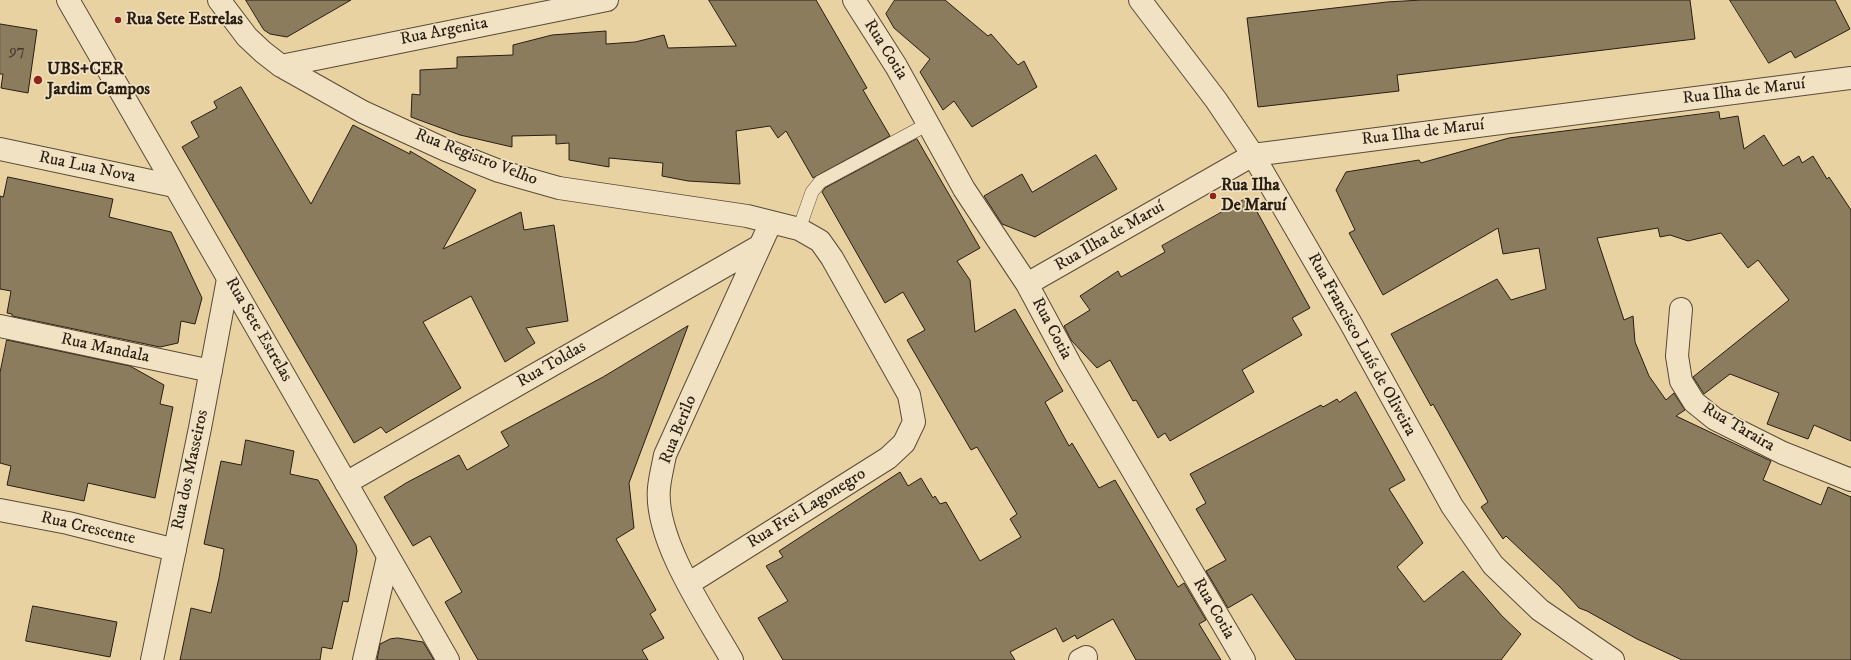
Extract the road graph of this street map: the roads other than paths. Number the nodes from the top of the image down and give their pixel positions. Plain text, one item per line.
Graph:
1 (68, 0) edge
2 (219, 0) edge
3 (607, 0) edge
4 (854, 0) edge
5 (1140, 0) edge
6 (281, 66) junction
7 (1851, 78) edge
8 (928, 124) junction
9 (0, 149) edge
10 (1253, 155) junction
11 (174, 186) junction
12 (771, 222) junction
13 (799, 229) junction
14 (758, 247) junction
15 (228, 279) junction
16 (1027, 284) junction
17 (1681, 309) dead end
18 (0, 326) edge
19 (211, 371) junction
20 (914, 422) joint
21 (1851, 480) edge
22 (346, 482) junction
23 (0, 510) edge
24 (175, 550) junction
25 (388, 557) junction
26 (688, 584) junction
27 (152, 660) edge
28 (364, 660) edge
29 (448, 660) edge
30 (732, 660) edge
31 (1244, 660) edge
32 (1613, 660) edge

1 - 11 street, Rua Sete Estrelas
2 - 6 street, Rua Registro Velho
3 - 6 street, Rua Argenita
4 - 8 street, Rua Cotia
5 - 10 street, Rua Francisco Luís de Oliveira
6 - 12 street, Rua Registro Velho
7 - 10 street, Rua Ilha de Maruí
8 - 13 lane
8 - 16 street, Rua Cotia
9 - 11 street, Rua Lua Nova
10 - 16 street, Rua Ilha de Maruí
10 - 32 street, Rua Francisco Luís de Oliveira
11 - 15 street, Rua Sete Estrelas
12 - 13 street, Rua Registro Velho
12 - 14 street, Rua Berilo
13 - 20 street, Rua Registro Velho
14 - 22 street, Rua Toldas
14 - 26 street, Rua Berilo
15 - 19 street, Rua dos Masseiros
15 - 22 street, Rua Sete Estrelas
16 - 31 street, Rua Cotia
17 - 21 street, Rua Taraira
18 - 19 street, Rua Mandala
19 - 24 street, Rua dos Masseiros
20 - 26 street, Rua Frei Lagonegro
22 - 25 street, Rua Sete Estrelas
23 - 24 street, Rua Crescente
24 - 27 street, Rua dos Masseiros
25 - 28 street
25 - 29 street, Rua Sete Estrelas
26 - 30 street, Rua Berilo

